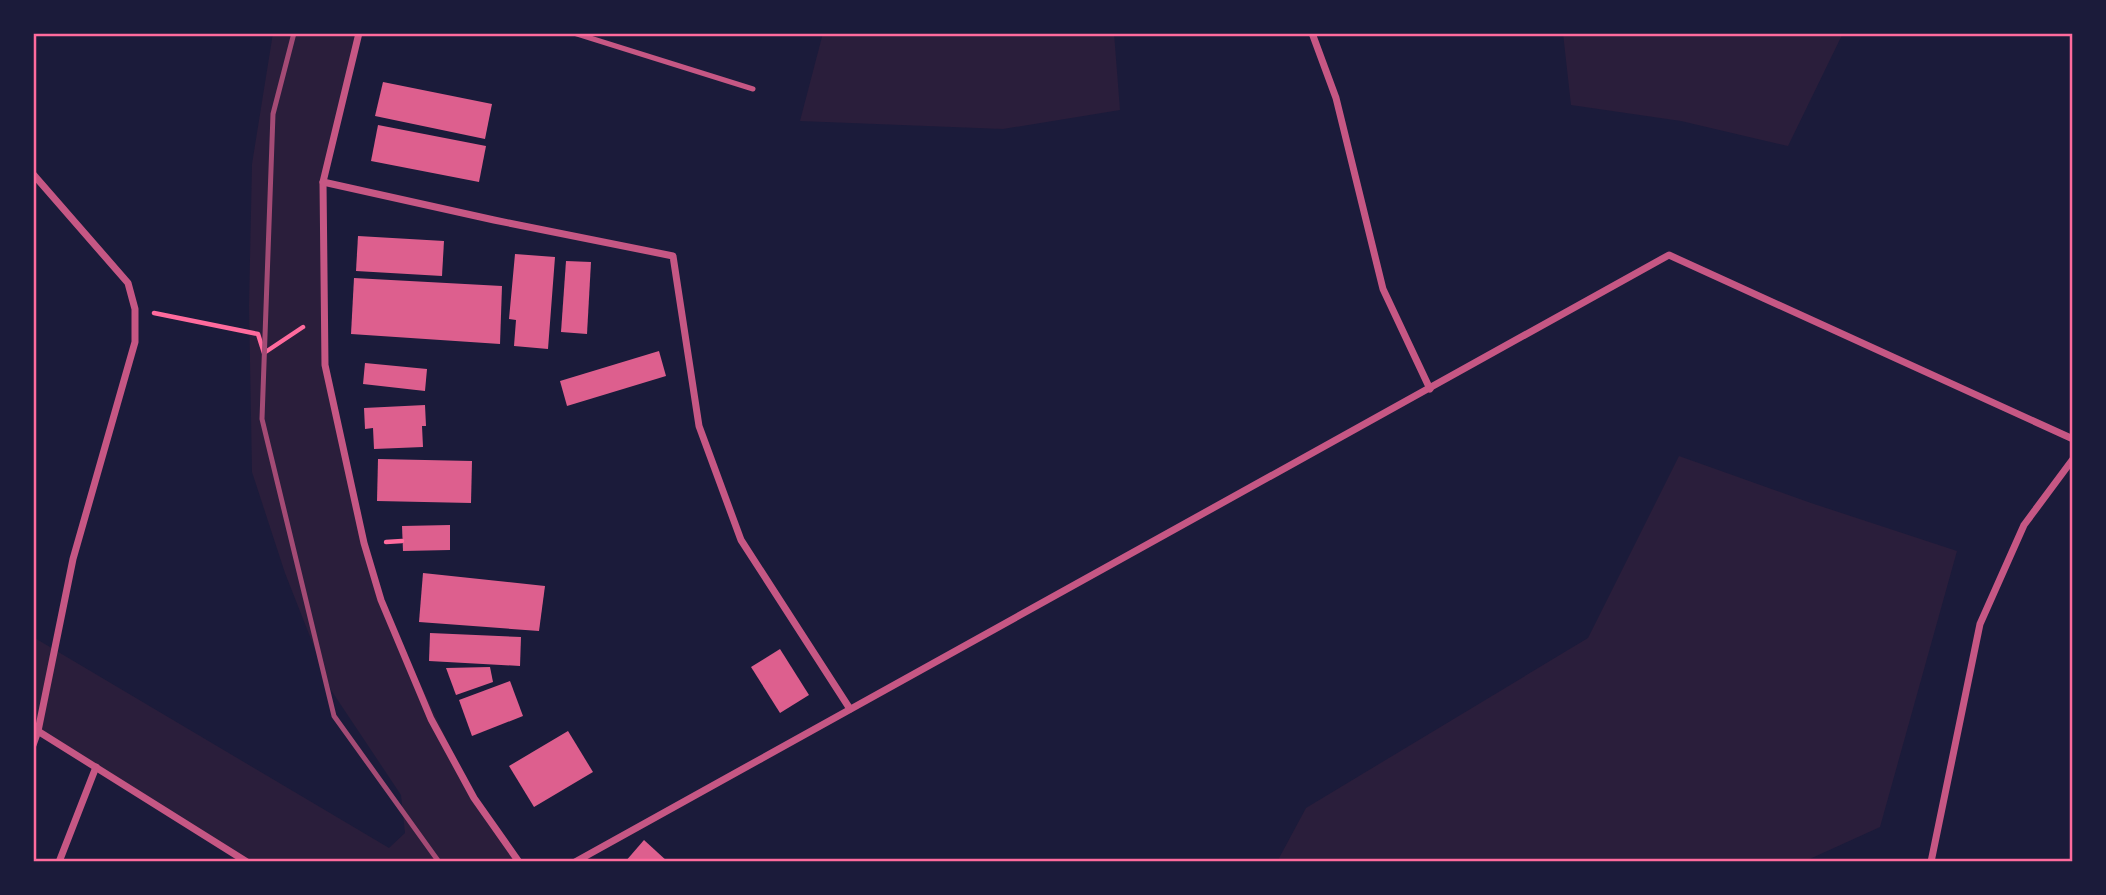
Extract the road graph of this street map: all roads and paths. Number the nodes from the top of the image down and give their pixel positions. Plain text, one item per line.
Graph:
1 (359, 33) edge
2 (574, 33) edge
3 (1312, 33) edge
4 (753, 89) dead end
5 (33, 174) edge
6 (323, 182) junction
7 (135, 309) junction
8 (324, 313) junction
9 (1430, 389) junction
10 (2073, 439) edge
11 (2073, 459) edge
12 (850, 709) junction
13 (36, 730) edge
14 (33, 745) edge
15 (96, 767) junction
16 (59, 862) edge
17 (247, 862) edge
18 (519, 862) edge
19 (575, 862) edge
20 (1931, 862) edge

1 - 6 street
2 - 4 lane
3 - 9 street
5 - 7 street
6 - 8 street
6 - 12 street
7 - 8 path
7 - 13 street
8 - 18 street
9 - 10 street
9 - 12 street
11 - 20 street
12 - 19 street
13 - 14 street
13 - 15 street
15 - 16 street
15 - 17 street

